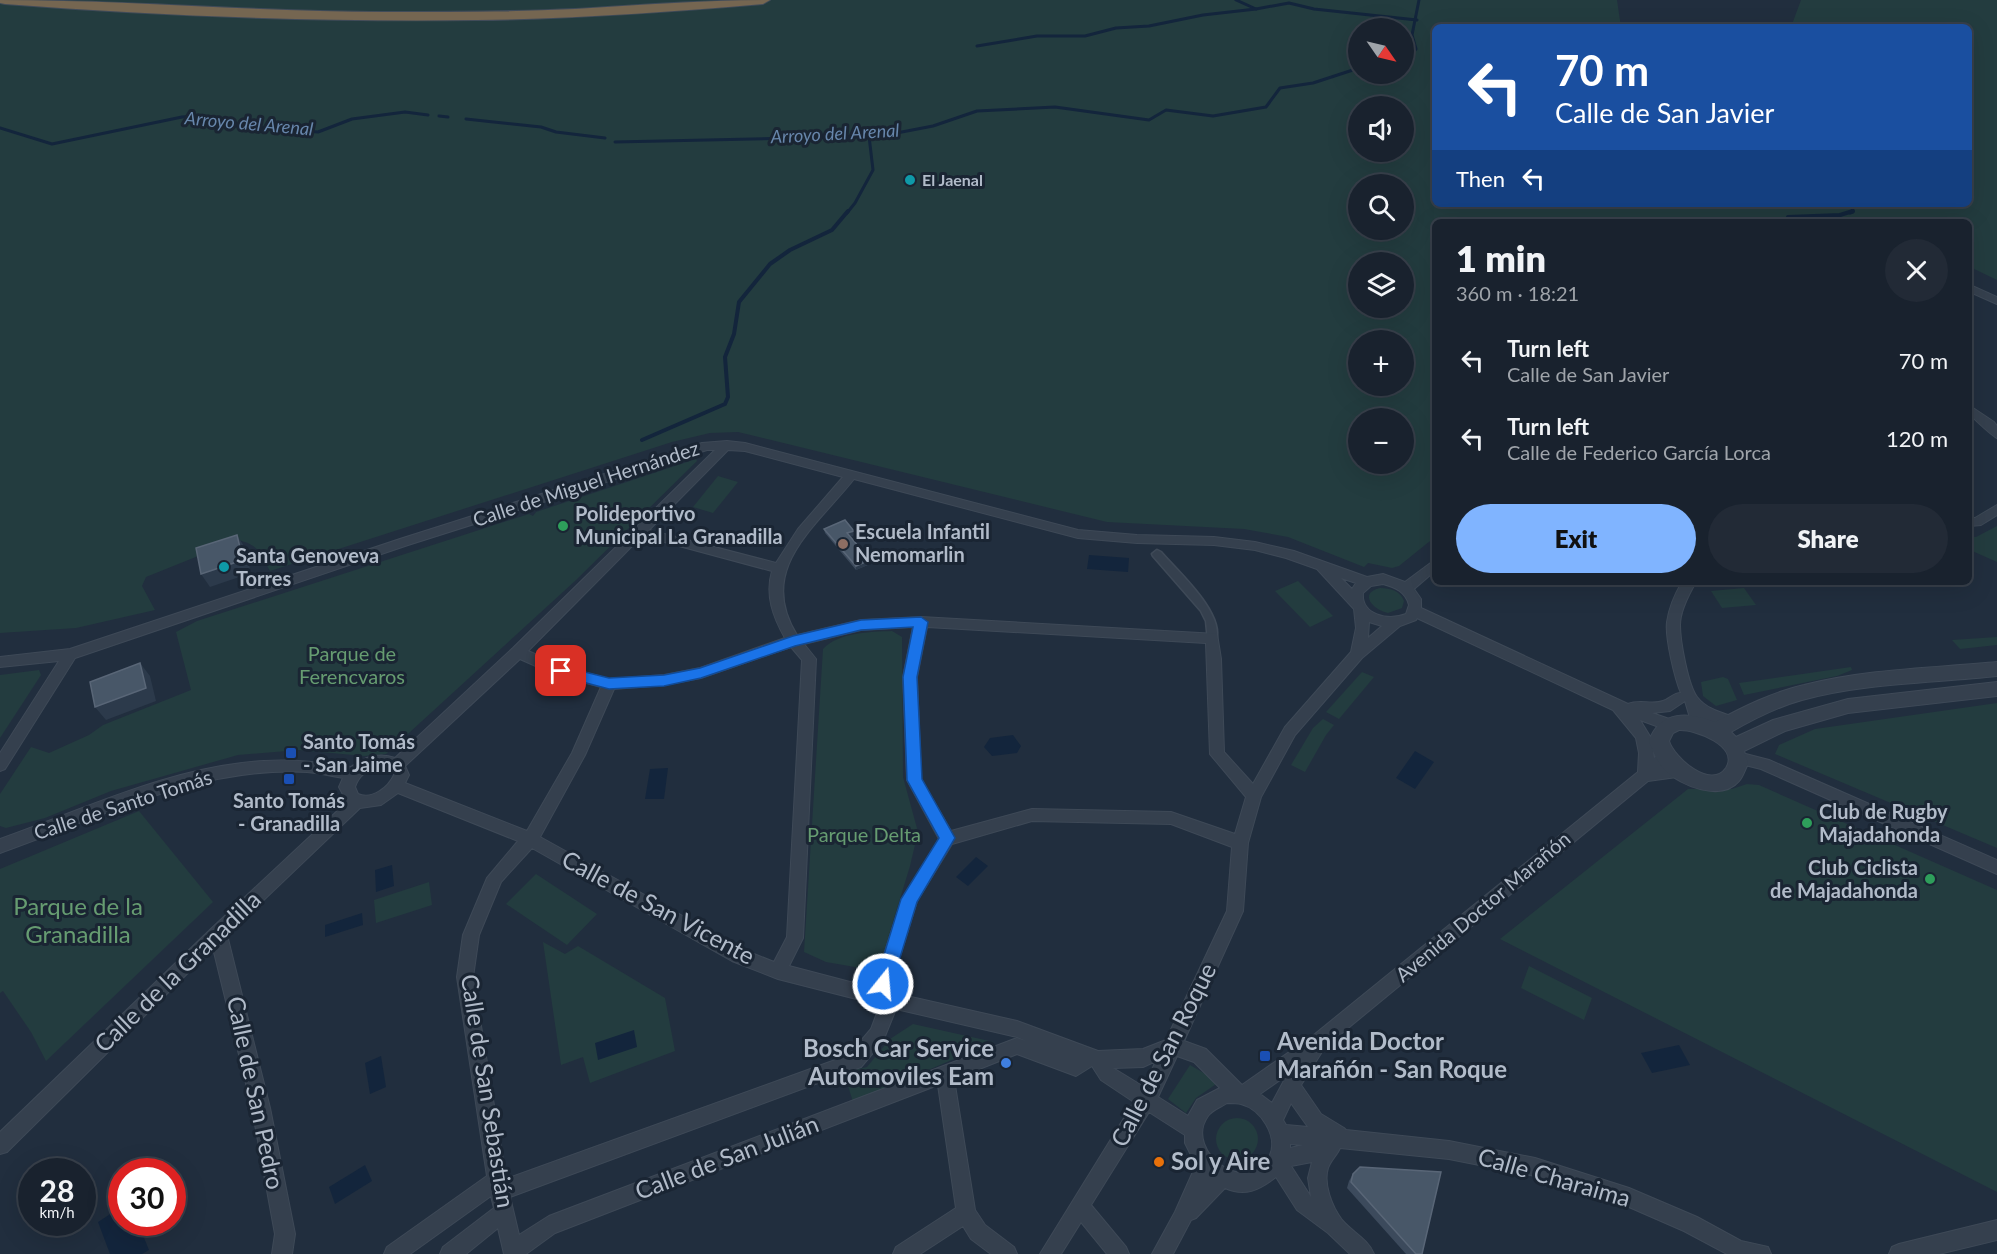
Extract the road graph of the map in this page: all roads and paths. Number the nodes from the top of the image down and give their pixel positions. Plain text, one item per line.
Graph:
1 (5, 0) edge
2 (98, 0) edge
3 (141, 0) edge
4 (662, 0) edge
5 (763, 0) edge
6 (186, 5) junction
7 (1972, 280) edge
8 (1972, 289) edge
9 (1997, 292) edge
10 (1997, 301) edge
11 (1972, 412) edge
12 (1997, 434) edge
13 (727, 445) junction
14 (851, 476) junction
15 (1997, 509) edge
16 (1972, 522) edge
17 (642, 531) junction
18 (1156, 554) dead end
19 (1432, 566) edge
20 (1322, 567) junction
21 (779, 568) junction
22 (1366, 582) junction
23 (1687, 585) edge
24 (1406, 588) junction
25 (1358, 604) junction
26 (1415, 611) junction
27 (921, 622) junction
28 (1395, 623) junction
29 (1212, 638) junction
30 (793, 642) junction
31 (518, 652) junction
32 (70, 654) junction
33 (1357, 654) junction
34 (0, 662) edge
35 (1997, 669) edge
36 (609, 684) junction
37 (1997, 689) edge
38 (1686, 700) junction
39 (1616, 705) junction
40 (1693, 726) junction
41 (1752, 739) junction
42 (1664, 757) junction
43 (1736, 758) junction
44 (1764, 764) junction
45 (0, 765) edge
46 (397, 765) junction
47 (1679, 772) junction
48 (353, 774) junction
49 (1645, 775) junction
50 (1787, 776) junction
51 (397, 786) junction
52 (1254, 796) junction
53 (358, 801) junction
54 (530, 838) junction
55 (947, 838) junction
56 (1240, 843) junction
57 (0, 846) edge
58 (1997, 867) edge
59 (218, 933) junction
60 (778, 971) junction
61 (885, 999) junction
62 (1321, 1040) junction
63 (1173, 1046) junction
64 (1093, 1057) junction
65 (945, 1075) junction
66 (1292, 1084) junction
67 (1241, 1095) junction
68 (1146, 1100) junction
69 (1277, 1126) junction
70 (1193, 1130) junction
71 (1360, 1141) junction
72 (0, 1144) edge
73 (1329, 1148) junction
74 (1277, 1161) junction
75 (1205, 1165) junction
76 (1221, 1178) junction
77 (499, 1186) junction
78 (1081, 1207) junction
79 (505, 1211) junction
80 (966, 1213) junction
81 (1182, 1219) junction
82 (1335, 1226) junction
83 (1997, 1230) edge
84 (514, 1252) edge
85 (1742, 1252) edge
86 (282, 1254) edge
87 (394, 1254) edge
88 (450, 1254) edge
89 (903, 1254) edge
90 (1007, 1254) edge
91 (1050, 1254) edge
92 (1119, 1254) edge
93 (1161, 1254) edge
94 (1364, 1254) edge
95 (1761, 1254) edge
96 (1903, 1254) edge

1 - 5 highway
2 - 6 highway
3 - 6 highway
4 - 6 highway
7 - 9 street
8 - 10 street
11 - 12 street
13 - 14 street, Calle de Miguel Hernández
13 - 17 street
13 - 32 street, Calle de Miguel Hernández
14 - 20 street, Calle de Miguel Hernández
14 - 21 street
15 - 16 street
17 - 21 street
17 - 31 street
18 - 29 street
19 - 24 street
20 - 22 street, Calle de Miguel Hernández
20 - 25 street, Calle de Miguel Hernández
21 - 30 street
22 - 24 street
22 - 25 street
23 - 38 street
24 - 26 street
25 - 28 street
25 - 33 street
26 - 28 street
26 - 39 street
27 - 29 street
27 - 30 street
27 - 55 street
28 - 33 street, Calle de San Roque
29 - 52 street
30 - 36 street
30 - 60 street
31 - 36 street
31 - 46 street
32 - 34 street, Calle de Miguel Hernández
32 - 45 street
33 - 52 street, Calle de San Roque
35 - 40 street
36 - 54 street, Calle de San Sebastián
37 - 41 street
38 - 39 street
38 - 40 street
38 - 40 street
39 - 40 street
39 - 49 street
40 - 42 street
40 - 43 street
41 - 43 street
41 - 44 street
42 - 47 street
42 - 49 street, Avenida Doctor Marañón
43 - 44 street
43 - 47 street
43 - 50 street
44 - 50 street
46 - 48 street
46 - 51 street
47 - 49 street
48 - 53 street
48 - 57 street, Calle de Santo Tomás
49 - 62 street, Avenida Doctor Marañón
50 - 58 street
51 - 53 street
51 - 54 street, Calle de San Vicente
52 - 56 street, Calle de San Roque
53 - 59 street, Calle de la Granadilla
54 - 60 street, Calle de San Vicente
54 - 77 street, Calle de San Sebastián
55 - 56 street
55 - 61 street
56 - 63 street, Calle de San Roque
59 - 72 street, Calle de la Granadilla
59 - 86 street, Calle de San Pedro
60 - 61 street, Calle de San Vicente
61 - 64 street, Calle de San Vicente
61 - 77 street
62 - 66 street, Avenida Doctor Marañón
62 - 67 street, Avenida Doctor Marañón
63 - 64 street, Calle de San Vicente
63 - 67 street
63 - 68 street, Calle de San Roque
64 - 65 street, Calle de San Julián
64 - 68 street, Calle de San Vicente
65 - 80 street
65 - 84 street, Calle de San Julián
66 - 69 street, Avenida Doctor Marañón
66 - 71 street, Calle Charaima
67 - 69 street
67 - 70 street, Avenida Doctor Marañón
68 - 70 street, Calle de San Vicente
68 - 78 street, Calle de San Roque
69 - 71 street, Calle Charaima
69 - 74 street, Avenida Doctor Marañón
70 - 75 street
71 - 73 street, Calle Charaima
71 - 85 street, Calle Charaima
73 - 74 street, Calle Charaima
73 - 82 street
74 - 76 street
74 - 82 street
75 - 76 street
75 - 81 street
76 - 81 street
77 - 79 street, Calle de San Sebastián
77 - 87 street
78 - 91 street, Calle de San Roque
78 - 92 street
79 - 84 street, Calle de San Sebastián
79 - 88 street
80 - 89 street
80 - 90 street
81 - 93 street
82 - 94 street
83 - 96 street
85 - 95 street, Calle Charaima

